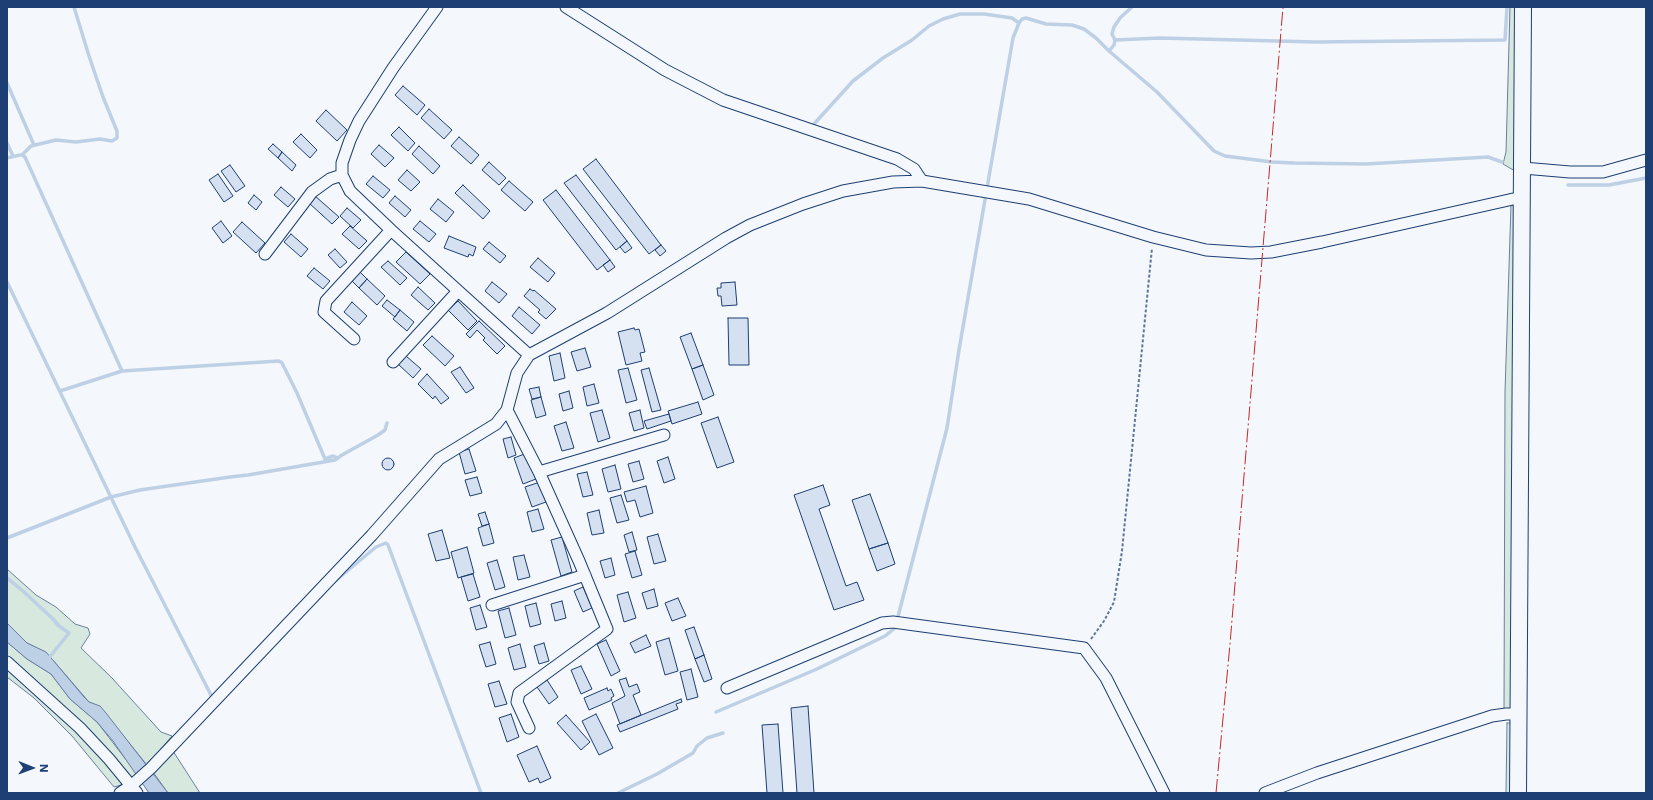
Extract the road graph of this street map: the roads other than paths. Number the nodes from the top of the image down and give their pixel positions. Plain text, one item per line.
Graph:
1 (437, 7) edge
2 (566, 7) edge
3 (1524, 7) edge
4 (1646, 160) edge
5 (1523, 168) junction
6 (342, 176) junction
7 (922, 181) junction
8 (1522, 196) junction
9 (391, 230) junction
10 (265, 254) dead end
11 (458, 291) junction
12 (354, 339) dead end
13 (529, 355) junction
14 (393, 362) dead end
15 (507, 410) junction
16 (664, 435) dead end
17 (539, 472) junction
18 (585, 575) junction
19 (492, 605) dead end
20 (7, 662) edge
21 (727, 688) dead end
22 (1519, 714) junction
23 (529, 728) dead end
24 (136, 786) edge
25 (120, 793) edge
26 (1164, 793) edge
27 (1265, 793) edge
28 (1518, 793) edge

1 - 6 street
2 - 7 street
3 - 5 main road
4 - 5 street
5 - 8 main road
6 - 9 street
6 - 10 street
7 - 8 street
7 - 13 street
8 - 22 main road
9 - 11 street
9 - 12 street
11 - 13 street
11 - 14 street
13 - 15 street
15 - 17 street
15 - 24 street
16 - 17 street
17 - 18 street
18 - 19 street
18 - 23 street
20 - 24 street
21 - 26 street
22 - 27 street
22 - 28 main road
24 - 25 street

